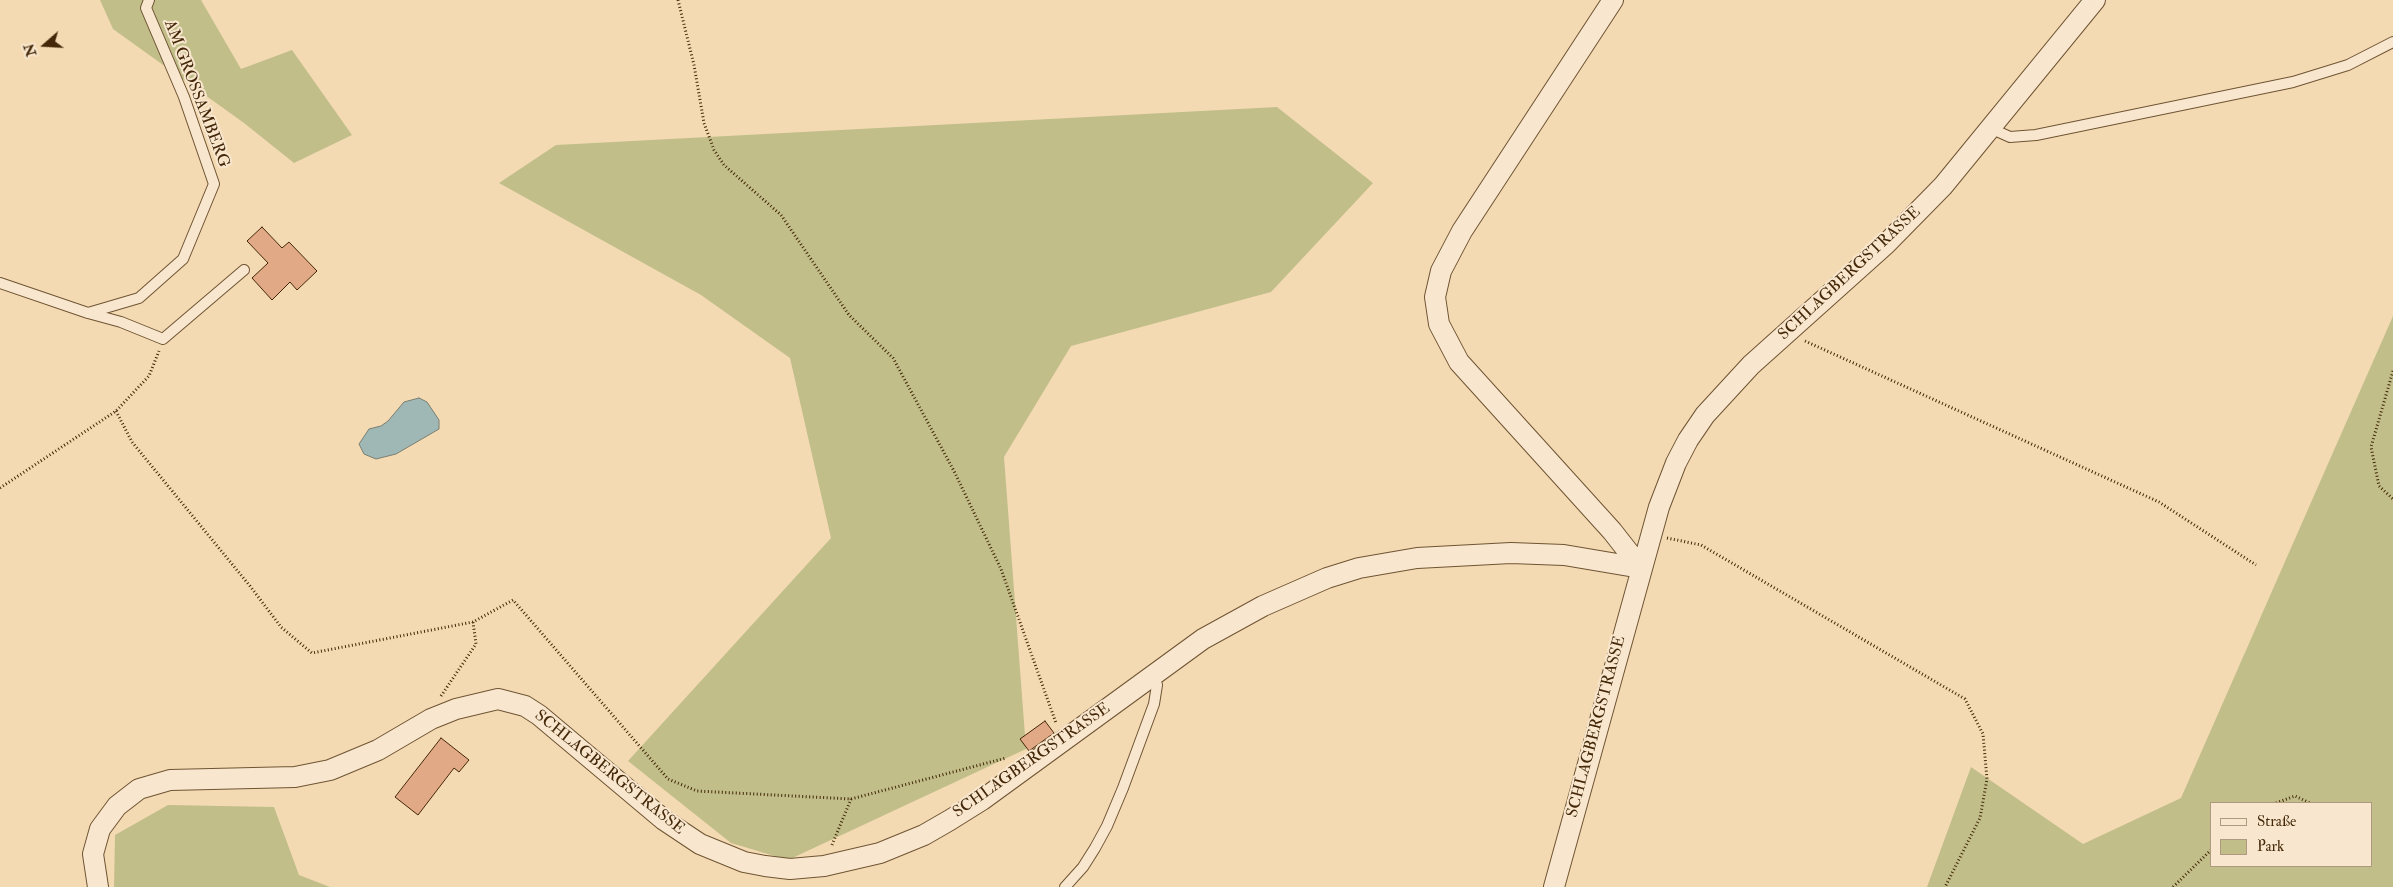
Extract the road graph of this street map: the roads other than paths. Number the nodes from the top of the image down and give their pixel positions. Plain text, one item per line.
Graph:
1 (149, 0) edge
2 (1613, 0) edge
3 (2096, 0) edge
4 (2393, 42) edge
5 (1990, 128) junction
6 (244, 270) dead end
7 (0, 283) edge
8 (88, 313) junction
9 (1641, 568) junction
10 (1154, 674) junction
11 (98, 887) edge
12 (1064, 887) edge
13 (1554, 887) edge

1 - 8 lane, AM GROSSAMBERG
2 - 9 street
3 - 5 street, SCHLAGBERGSTRASSE
4 - 5 lane
5 - 9 street, SCHLAGBERGSTRASSE
6 - 8 lane
7 - 8 lane
9 - 10 street, SCHLAGBERGSTRASSE
9 - 13 street, SCHLAGBERGSTRASSE
10 - 11 street, SCHLAGBERGSTRASSE
10 - 12 lane

